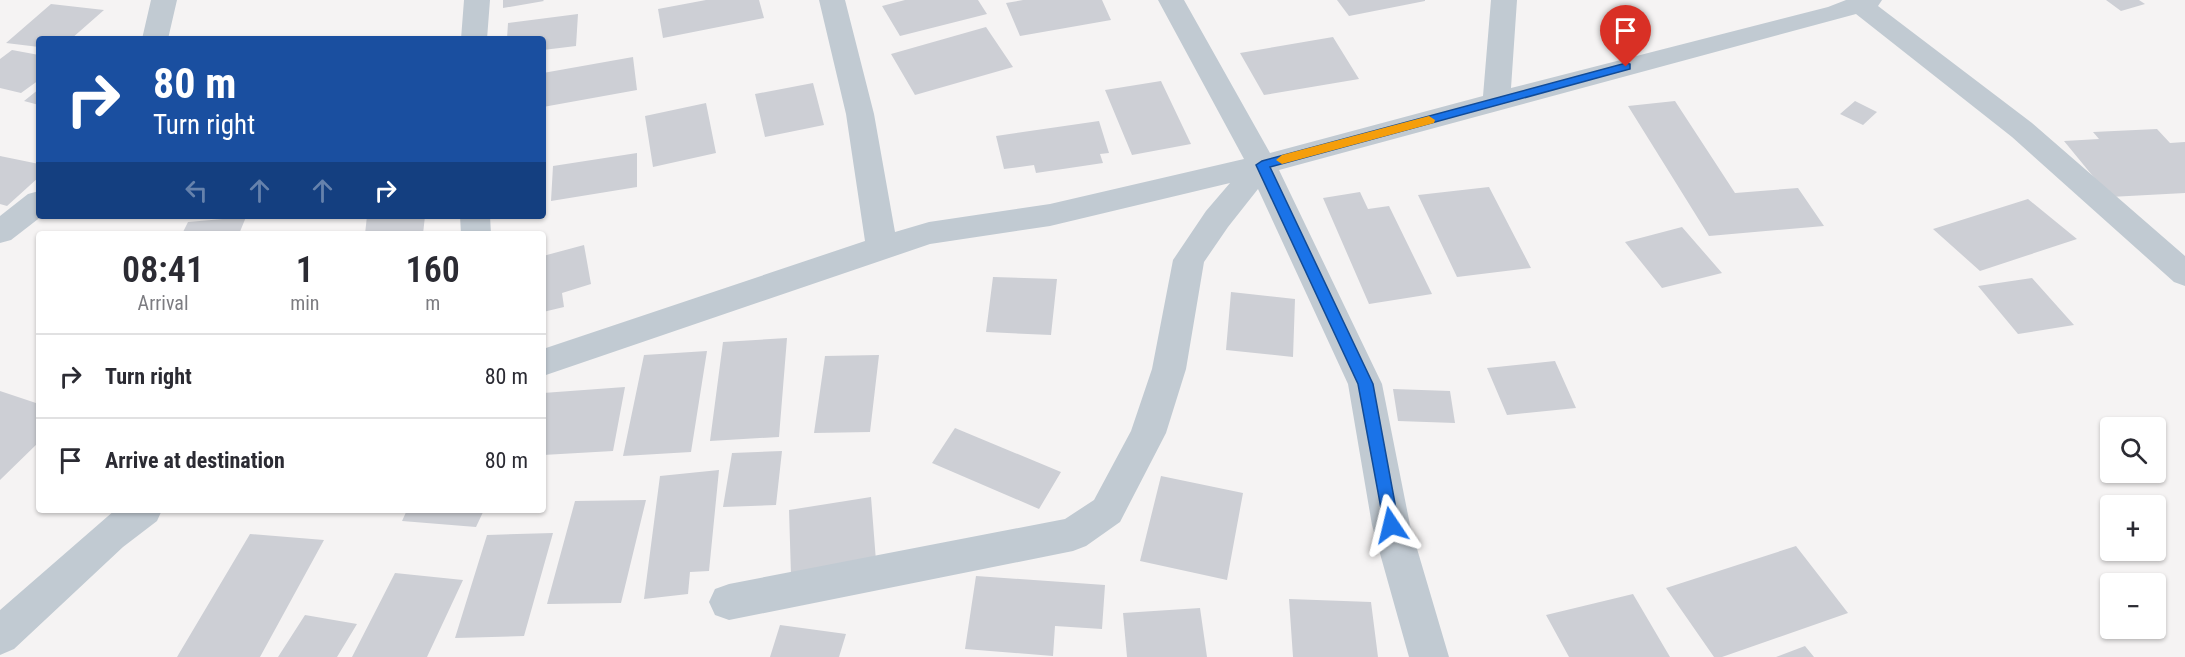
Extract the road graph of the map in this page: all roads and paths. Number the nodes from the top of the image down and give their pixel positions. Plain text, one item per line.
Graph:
1 (164, 0) edge
2 (477, 0) edge
3 (832, 0) edge
4 (1172, 0) edge
5 (1504, 0) edge
6 (1846, 4) edge
7 (156, 36) edge
8 (474, 36) edge
9 (1496, 102) junction
10 (1262, 165) junction
11 (36, 204) edge
12 (0, 232) edge
13 (882, 248) junction
14 (2185, 274) edge
15 (546, 362) edge
16 (140, 513) edge
17 (729, 602) dead end
18 (0, 636) edge
19 (1429, 657) edge

1 - 7 street
2 - 8 street
3 - 13 street
4 - 10 street
5 - 9 street
6 - 9 street
6 - 14 street
9 - 10 street
10 - 13 street
10 - 17 street
10 - 19 street
11 - 12 street
13 - 15 street
16 - 18 street

